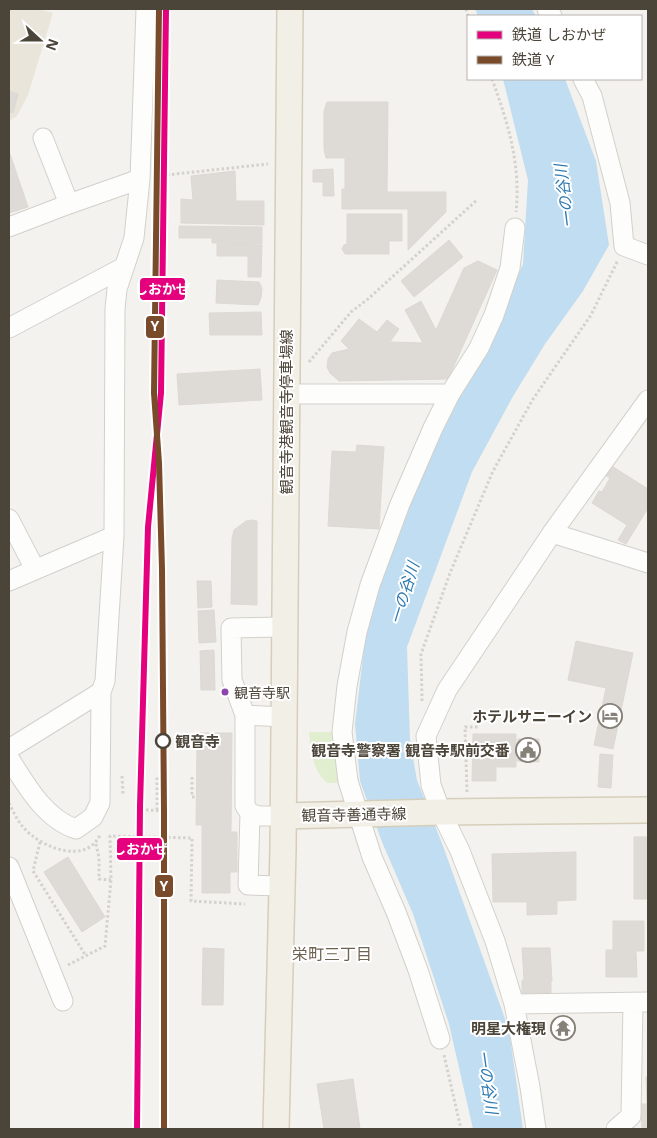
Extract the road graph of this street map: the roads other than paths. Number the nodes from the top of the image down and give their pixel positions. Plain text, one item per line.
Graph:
1 (146, 9) edge
2 (290, 9) edge
3 (584, 80) edge
4 (44, 138) dead end
5 (140, 179) junction
6 (69, 204) junction
7 (9, 228) edge
8 (515, 228) road end
9 (648, 254) edge
10 (124, 267) junction
11 (9, 328) edge
12 (286, 394) junction
13 (450, 394) junction
14 (648, 400) edge
15 (9, 519) edge
16 (552, 532) junction
17 (114, 536) junction
18 (648, 562) edge
19 (35, 569) junction
20 (9, 581) edge
21 (284, 627) junction
22 (101, 692) junction
23 (245, 715) junction
24 (284, 717) junction
25 (9, 749) edge
26 (9, 758) edge
27 (648, 810) edge
28 (441, 812) junction
29 (250, 813) junction
30 (358, 814) junction
31 (283, 816) junction
32 (9, 867) edge
33 (282, 886) junction
34 (63, 1001) dead end
35 (641, 1002) edge
36 (514, 1004) junction
37 (440, 1040) road end
38 (276, 1129) edge
39 (536, 1129) edge
40 (616, 1129) edge

1 - 5 street
2 - 12 main road, 観音寺港観音寺停車場線
3 - 9 street
4 - 6 street
5 - 6 street
5 - 10 street
6 - 7 street
8 - 13 street
10 - 11 street
10 - 17 street
12 - 13 street
12 - 21 main road, 観音寺港観音寺停車場線
13 - 30 street
14 - 16 street
15 - 19 street
16 - 18 street
16 - 28 street
17 - 19 street
17 - 22 street
19 - 20 street
21 - 23 street
21 - 24 main road, 観音寺港観音寺停車場線
22 - 25 street
22 - 26 street
23 - 24 street
23 - 29 street
24 - 31 main road, 観音寺港観音寺停車場線
27 - 28 main road, 観音寺善通寺線
28 - 30 main road, 観音寺善通寺線
28 - 36 street
29 - 31 street
29 - 33 street
30 - 31 main road, 観音寺善通寺線
30 - 37 street
31 - 33 main road, 観音寺善通寺線
32 - 34 street
33 - 38 main road, 観音寺善通寺線
35 - 36 street
35 - 40 street
36 - 39 street

